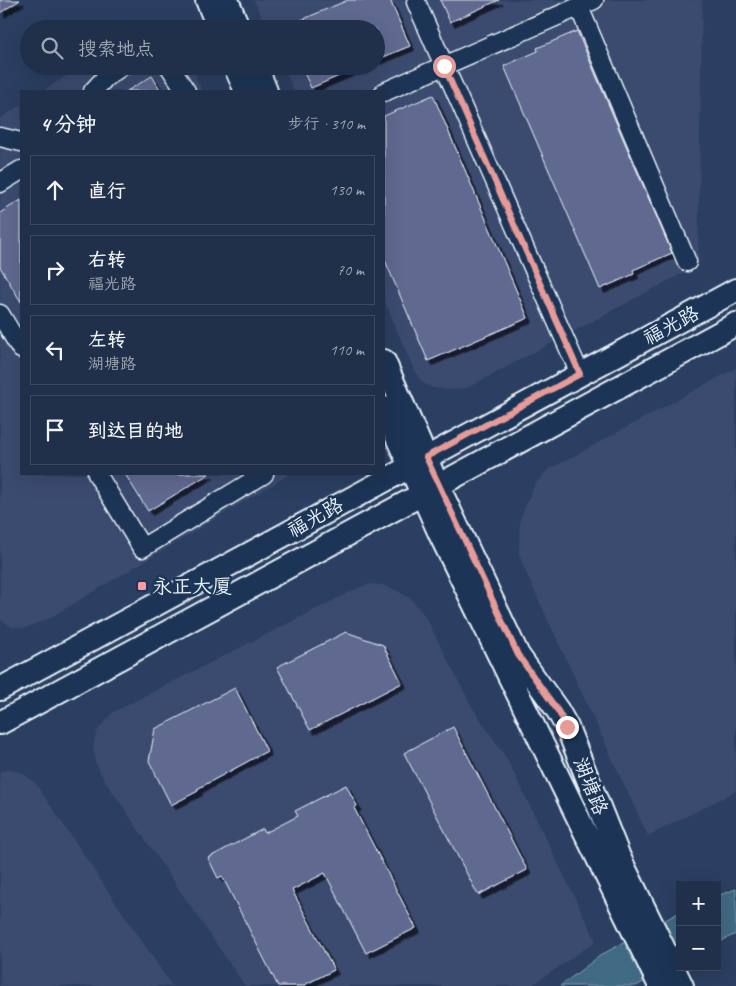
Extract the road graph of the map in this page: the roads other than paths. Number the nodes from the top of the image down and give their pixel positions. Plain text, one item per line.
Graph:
1 (207, 0) edge
2 (227, 0) edge
3 (416, 2) dead end
4 (586, 3) edge
5 (215, 20) edge
6 (235, 20) edge
7 (444, 66) junction
8 (109, 75) edge
9 (175, 75) edge
10 (239, 75) edge
11 (260, 75) edge
12 (94, 90) edge
13 (185, 90) edge
14 (246, 90) edge
15 (266, 90) edge
16 (385, 92) edge
17 (0, 137) edge
18 (20, 142) edge
19 (20, 171) edge
20 (0, 183) edge
21 (687, 262) dead end
22 (736, 290) edge
23 (0, 314) edge
24 (736, 324) edge
25 (20, 347) edge
26 (385, 364) edge
27 (580, 374) junction
28 (385, 410) edge
29 (417, 462) junction
30 (98, 475) edge
31 (262, 475) edge
32 (430, 490) junction
33 (0, 689) edge
34 (0, 723) edge
35 (640, 923) junction
36 (674, 984) edge

1 - 5 main road
2 - 6 main road
3 - 7 lane
4 - 7 lane
4 - 21 lane
7 - 16 lane
7 - 27 lane
8 - 12 lane
9 - 13 lane
10 - 14 main road
11 - 15 main road
17 - 18 lane
19 - 20 lane
22 - 27 main road, 福光路
23 - 25 lane
24 - 32 main road, 福光路
26 - 29 main road, 湖塘路
27 - 29 main road, 福光路
28 - 29 main road, 湖塘路
29 - 32 main road, 湖塘路
29 - 33 main road, 福光路
30 - 31 lane
32 - 34 main road, 福光路
32 - 35 main road, 湖塘路
32 - 35 main road, 湖塘路
35 - 36 main road

